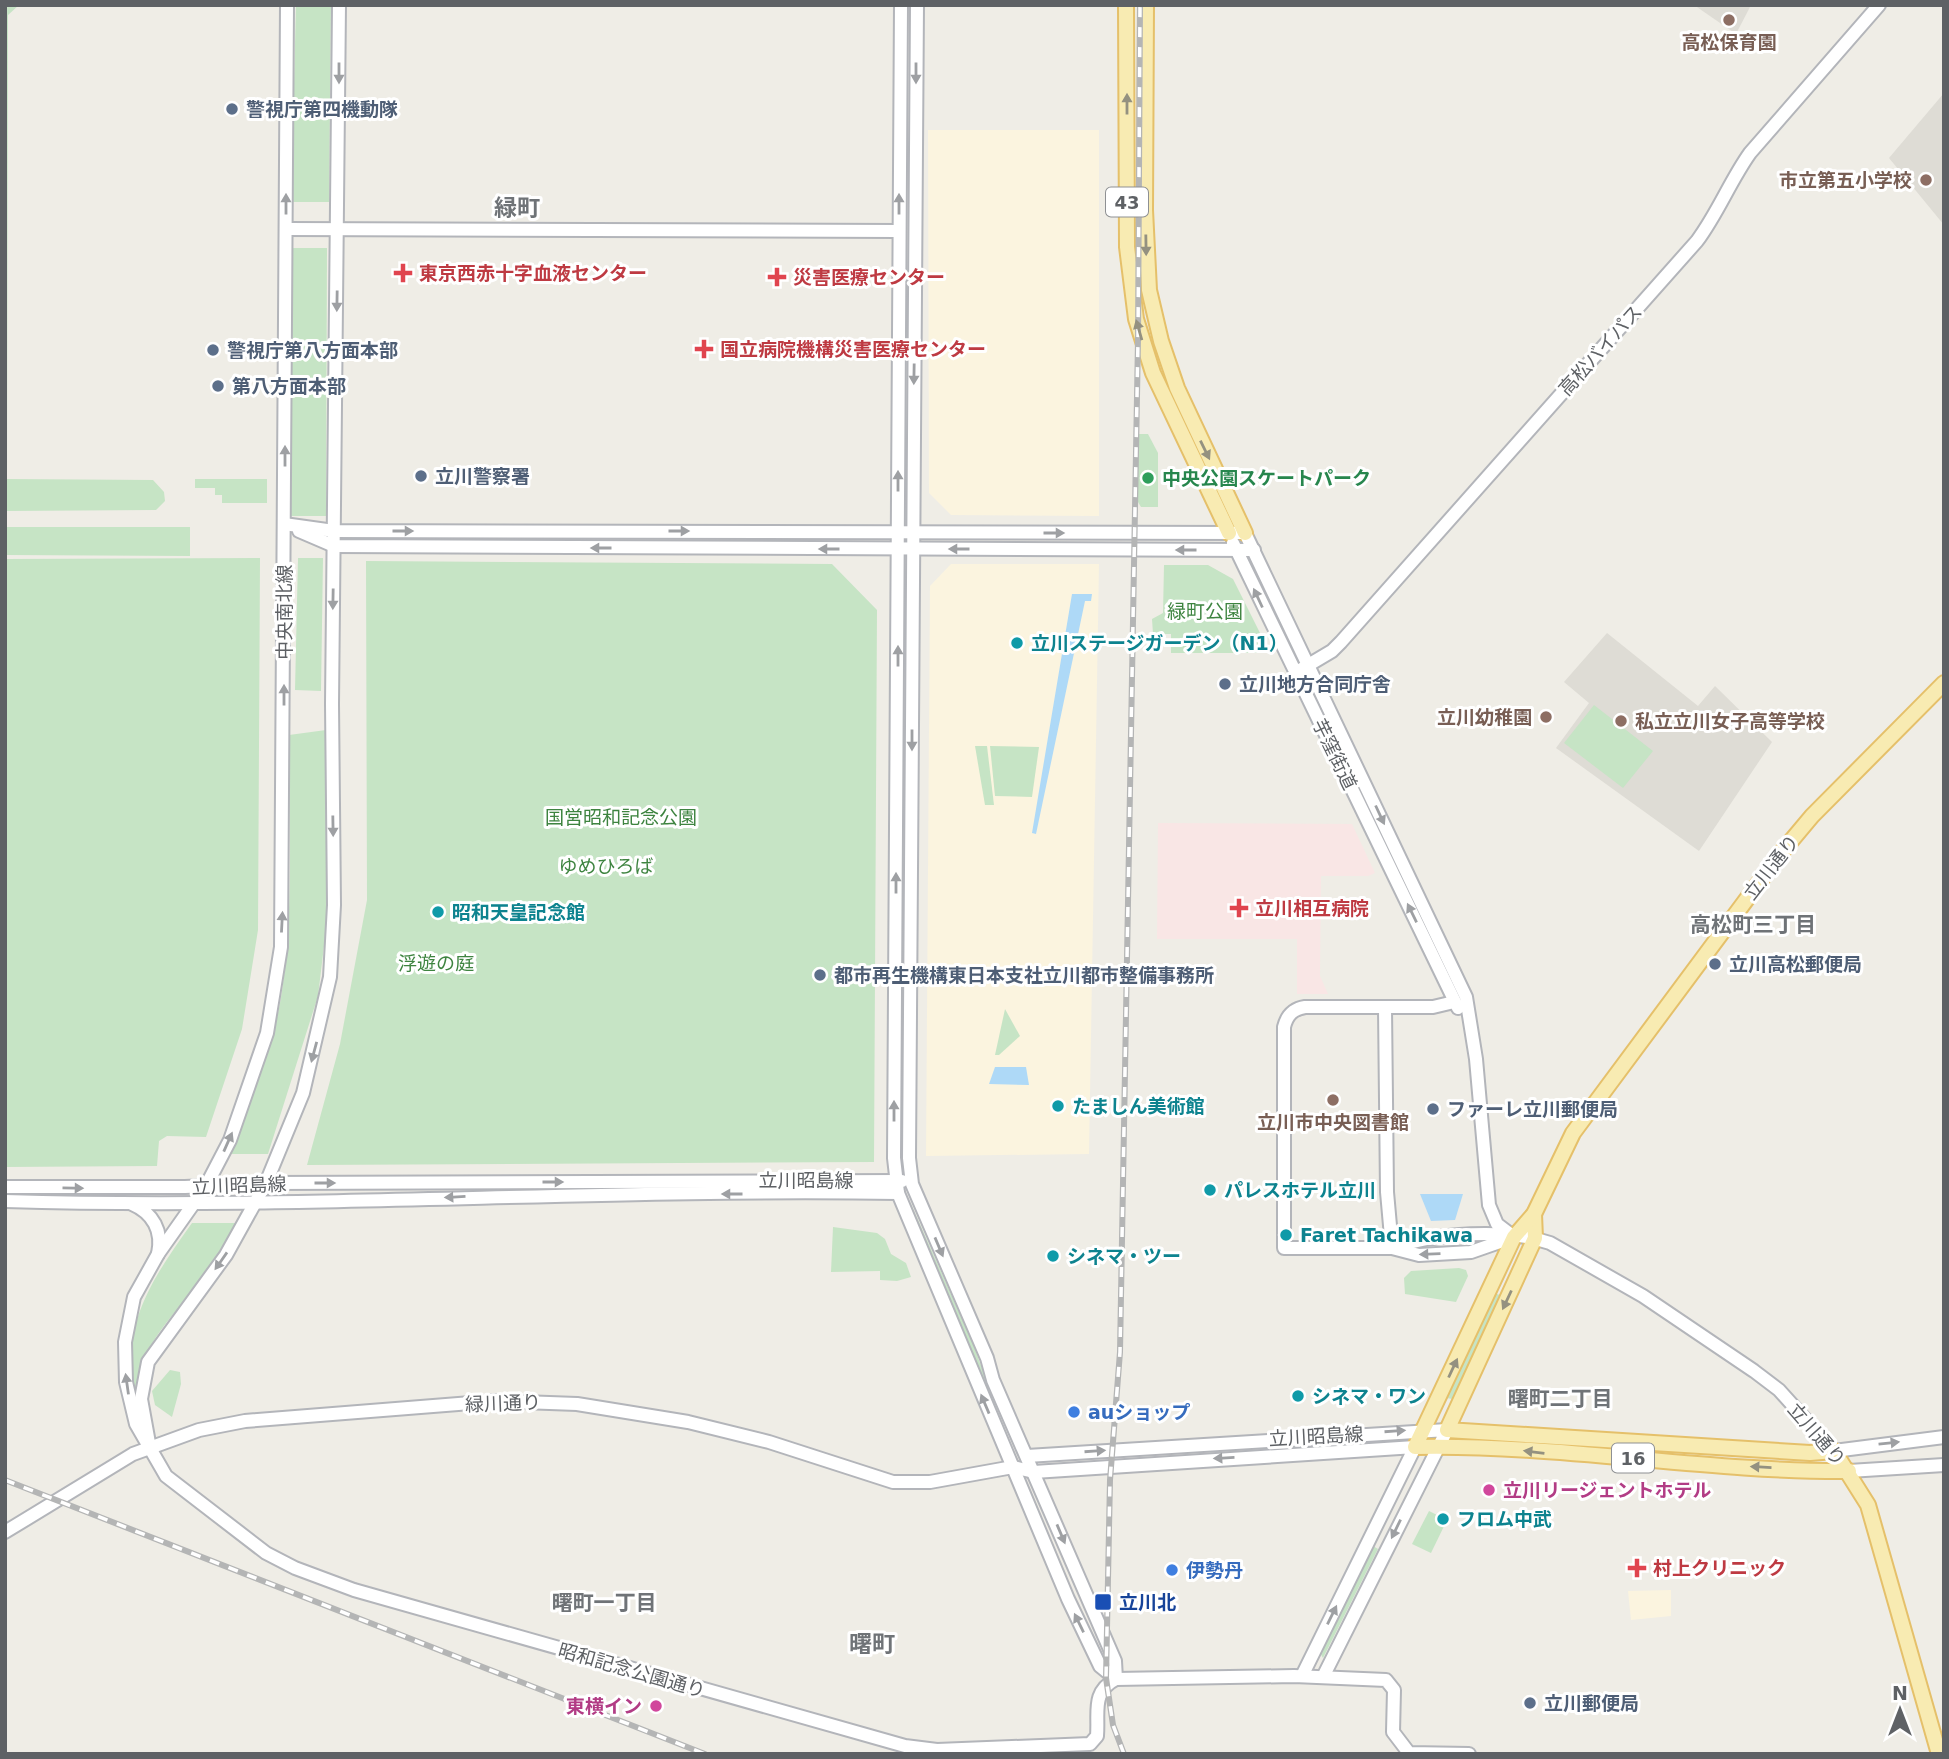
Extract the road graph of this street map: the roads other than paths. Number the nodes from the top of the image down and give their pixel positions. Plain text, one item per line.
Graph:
1 (287, 5) edge
2 (340, 5) edge
3 (901, 5) edge
4 (917, 5) edge
5 (1126, 5) edge
6 (1146, 5) edge
7 (1880, 5) edge
8 (286, 229) junction
9 (338, 229) junction
10 (899, 231) junction
11 (1170, 391) junction
12 (284, 524) junction
13 (334, 531) junction
14 (897, 533) junction
15 (913, 533) junction
16 (1229, 533) junction
17 (1245, 533) junction
18 (334, 546) junction
19 (897, 549) junction
20 (913, 549) junction
21 (1236, 550) junction
22 (1254, 550) junction
23 (1310, 665) junction
24 (1295, 673) junction
25 (1944, 683) edge
26 (1460, 999) junction
27 (1385, 1008) junction
28 (895, 1179) junction
29 (267, 1183) junction
30 (912, 1184) junction
31 (206, 1186) junction
32 (5, 1187) edge
33 (898, 1193) junction
34 (5, 1201) edge
35 (196, 1202) junction
36 (129, 1203) junction
37 (256, 1203) junction
38 (1534, 1214) junction
39 (1514, 1237) junction
40 (1535, 1238) junction
41 (1392, 1248) junction
42 (158, 1254) junction
43 (1423, 1430) junction
44 (1447, 1430) junction
45 (1944, 1437) edge
46 (150, 1447) junction
47 (1415, 1447) junction
48 (1438, 1447) junction
49 (1834, 1451) junction
50 (1027, 1456) junction
51 (1944, 1465) edge
52 (1013, 1466) junction
53 (1849, 1471) junction
54 (1034, 1472) junction
55 (6, 1533) edge
56 (1302, 1676) junction
57 (1323, 1677) junction
58 (1116, 1679) junction
59 (1469, 1754) edge
60 (1939, 1754) edge

8 -> 1 street, 中央南北線
2 -> 9 street
10 -> 3 street
4 -> 15 street
11 -> 5 main road, 43
6 -> 11 main road, 43
7 - 23 street, 高松バイパス
8 - 9 street
12 -> 8 street, 中央南北線
9 - 10 street
9 -> 13 street
14 -> 10 street
11 - 16 main road
11 -> 17 main road
12 - 13 street
12 - 18 street
31 -> 12 street, 中央南北線
13 -> 14 street
13 - 18 street
14 - 15 street
14 - 19 street
15 -> 16 street
15 - 20 street
16 - 17 street
16 - 21 street, 芋窪街道
17 - 22 street, 芋窪街道
19 -> 18 street
18 -> 29 street
19 - 20 street
28 -> 19 street
21 -> 20 street
20 -> 30 street
21 - 22 street
24 -> 21 street, 芋窪街道
22 - 23 street, 芋窪街道
23 - 24 street, 高松バイパス
23 -> 26 street, 芋窪街道
26 -> 24 street, 芋窪街道
25 - 38 main road, 立川通り
26 - 27 street
26 - 39 street
27 - 41 street
27 - 41 street
29 -> 28 street, 立川昭島線
28 - 30 street, 立川昭島線
28 - 33 street
29 - 31 street, 立川昭島線
29 - 37 street
30 - 33 street
30 -> 50 street
32 -> 31 street, 立川昭島線
31 - 35 street, 中央南北線
33 -> 37 street, 立川昭島線
52 -> 33 street
34 - 36 street, 立川昭島線
35 - 36 street, 立川昭島線
35 - 37 street, 立川昭島線
35 - 42 street, 中央南北線
36 - 42 street
37 -> 46 street
38 - 39 main road
38 - 40 main road
39 - 40 street
39 - 41 street
43 -> 39 main road
40 -> 44 main road
40 - 49 street, 立川通り
46 -> 42 street, 昭和記念公園通り
43 - 44 street, 立川昭島線
43 - 47 main road
50 -> 43 street, 立川昭島線
44 - 48 street
44 - 49 main road, 16
49 -> 45 street
46 - 52 street, 緑川通り
46 - 55 street, 緑川通り
46 - 58 street, 昭和記念公園通り
47 - 48 main road, 16
47 -> 54 street, 立川昭島線
56 -> 47 street
53 -> 48 main road, 16
48 -> 57 street
49 - 53 main road, 立川通り
50 - 52 street
50 - 54 street
51 - 53 street
52 - 54 street, 立川昭島線
58 -> 52 street
53 - 60 main road, 立川通り
54 -> 58 street
56 - 57 street
56 - 58 street
57 - 59 street

